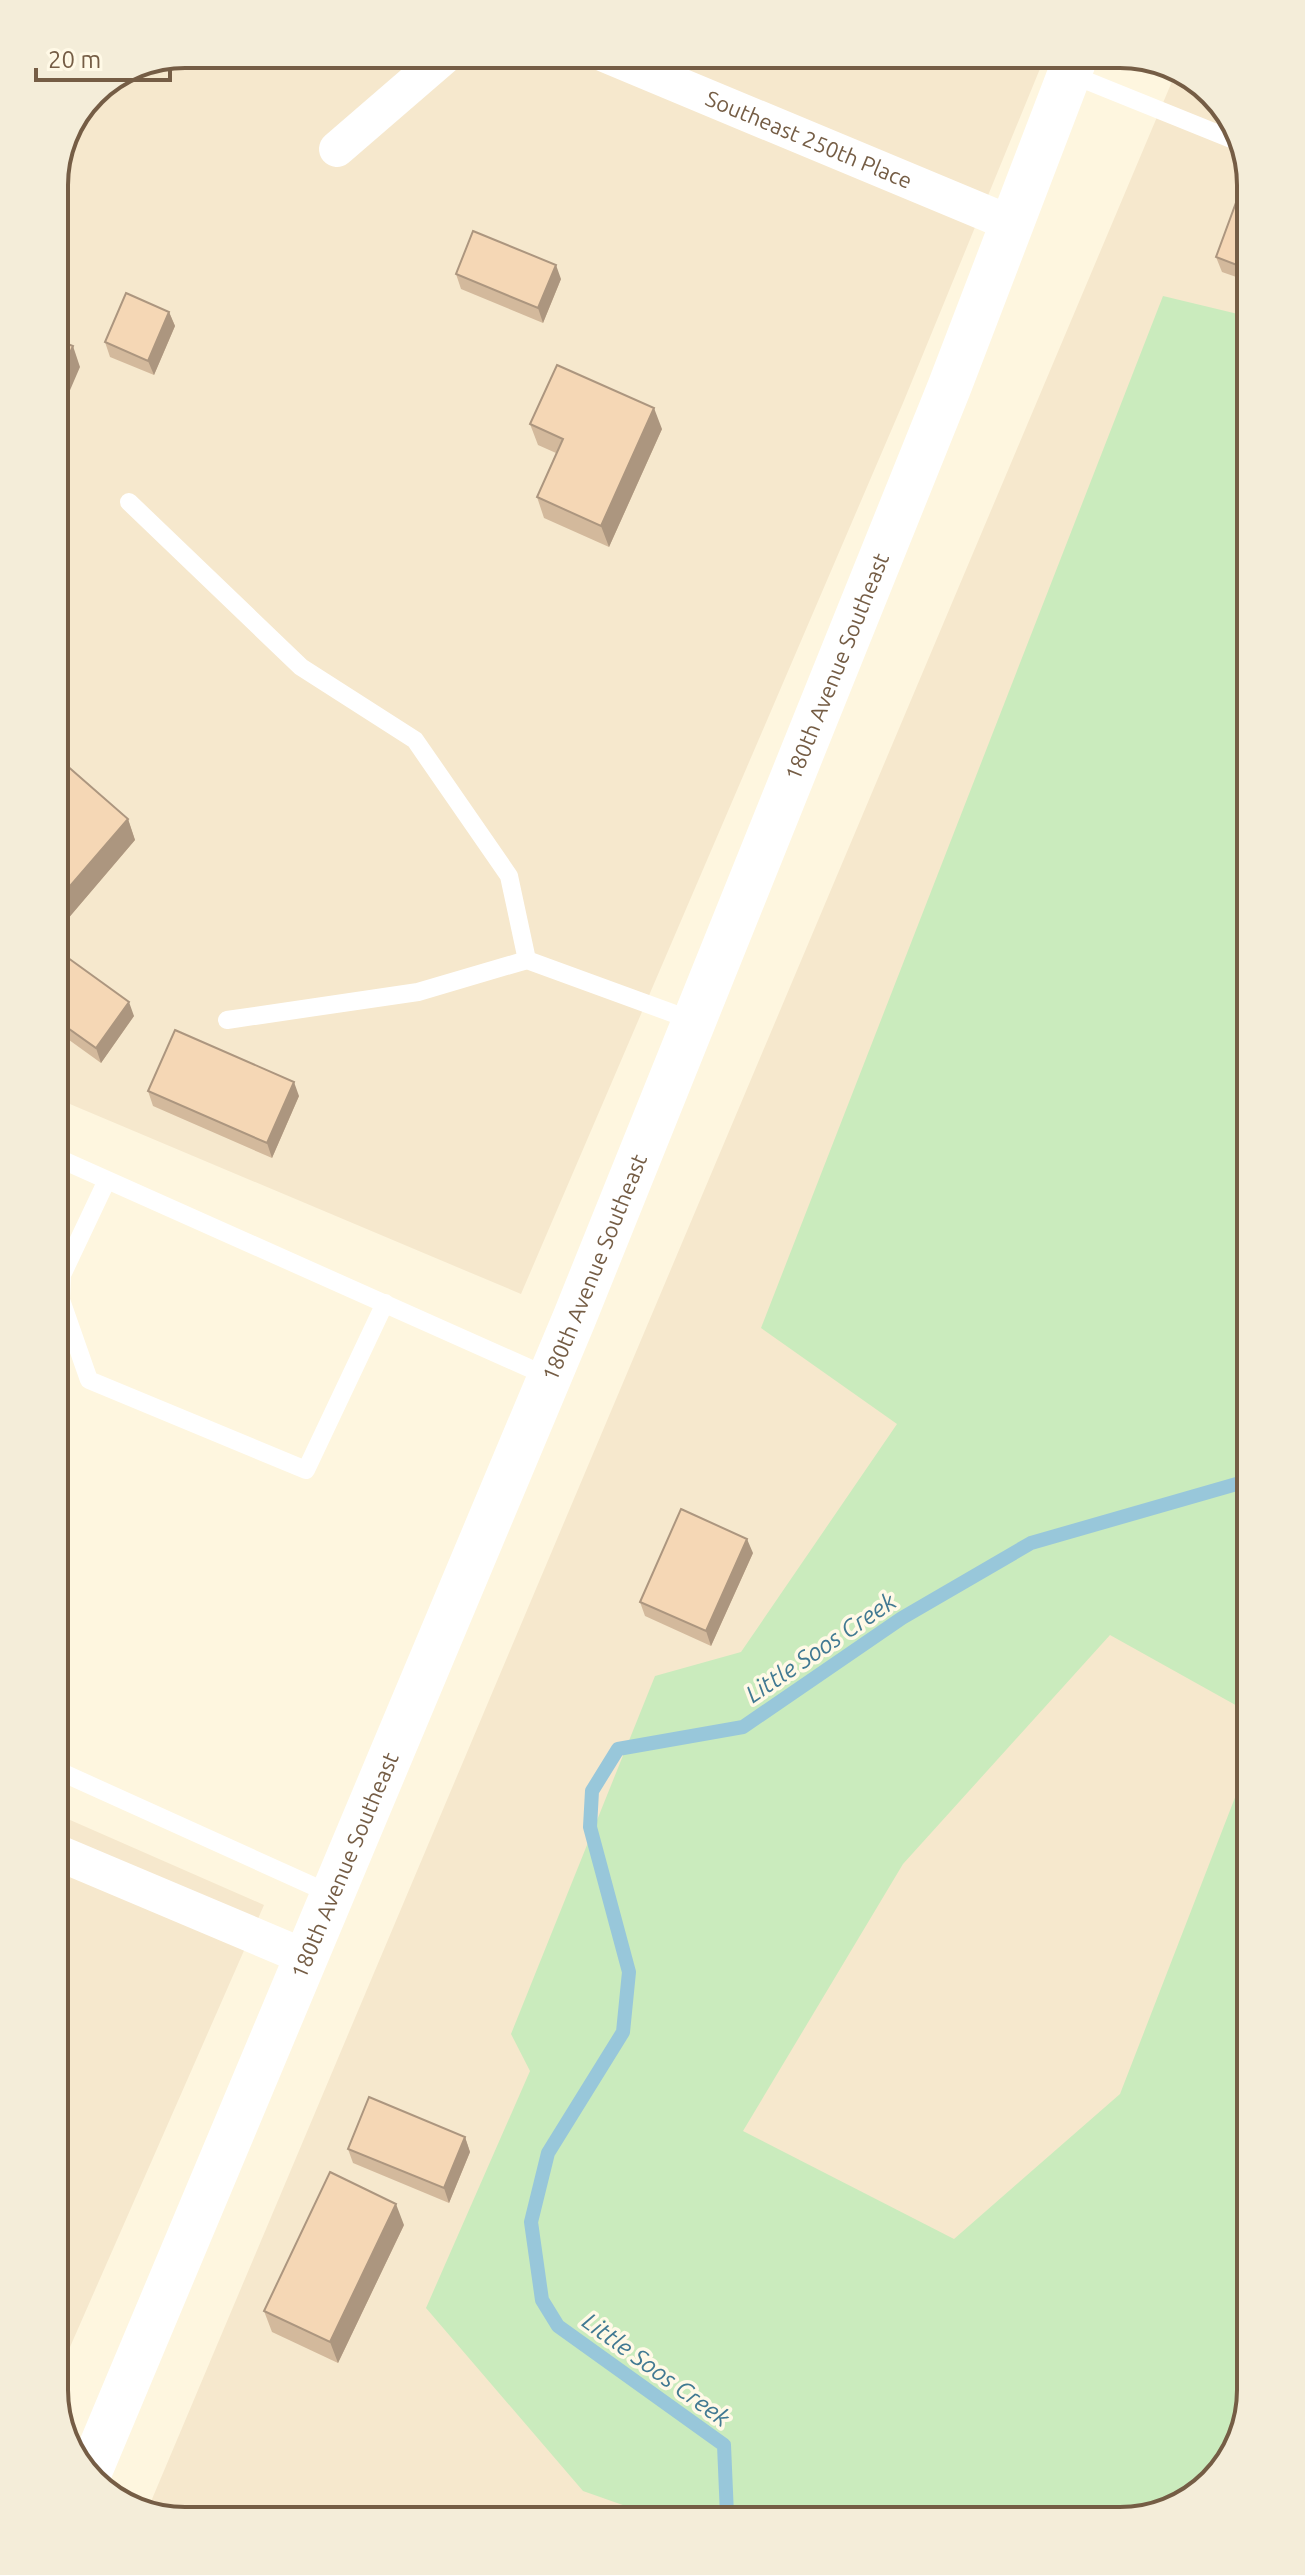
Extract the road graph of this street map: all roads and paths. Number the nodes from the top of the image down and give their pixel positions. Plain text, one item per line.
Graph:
1 (431, 68) edge
2 (638, 68) edge
3 (1071, 68) edge
4 (1082, 68) edge
5 (1226, 136) edge
6 (337, 149) dead end
7 (1012, 224) junction
8 (129, 502) dead end
9 (527, 960) junction
10 (227, 1020) dead end
11 (694, 1021) junction
12 (68, 1162) edge
13 (107, 1180) junction
14 (68, 1262) edge
15 (385, 1303) junction
16 (68, 1320) edge
17 (550, 1377) junction
18 (68, 1775) edge
19 (68, 1857) edge
20 (333, 1895) junction
21 (305, 1957) junction
22 (94, 2463) edge

1 - 6 street
2 - 7 street, Southeast 250th Place
3 - 7 street, 180th Avenue Southeast
4 - 5 lane
7 - 11 street, 180th Avenue Southeast
8 - 9 lane
9 - 10 lane
9 - 11 lane
11 - 17 street, 180th Avenue Southeast
12 - 13 lane
13 - 14 lane
13 - 15 lane
15 - 16 lane
15 - 17 lane
17 - 20 street, 180th Avenue Southeast
18 - 20 lane
19 - 21 street
20 - 21 street, 180th Avenue Southeast
21 - 22 street, 180th Avenue Southeast

